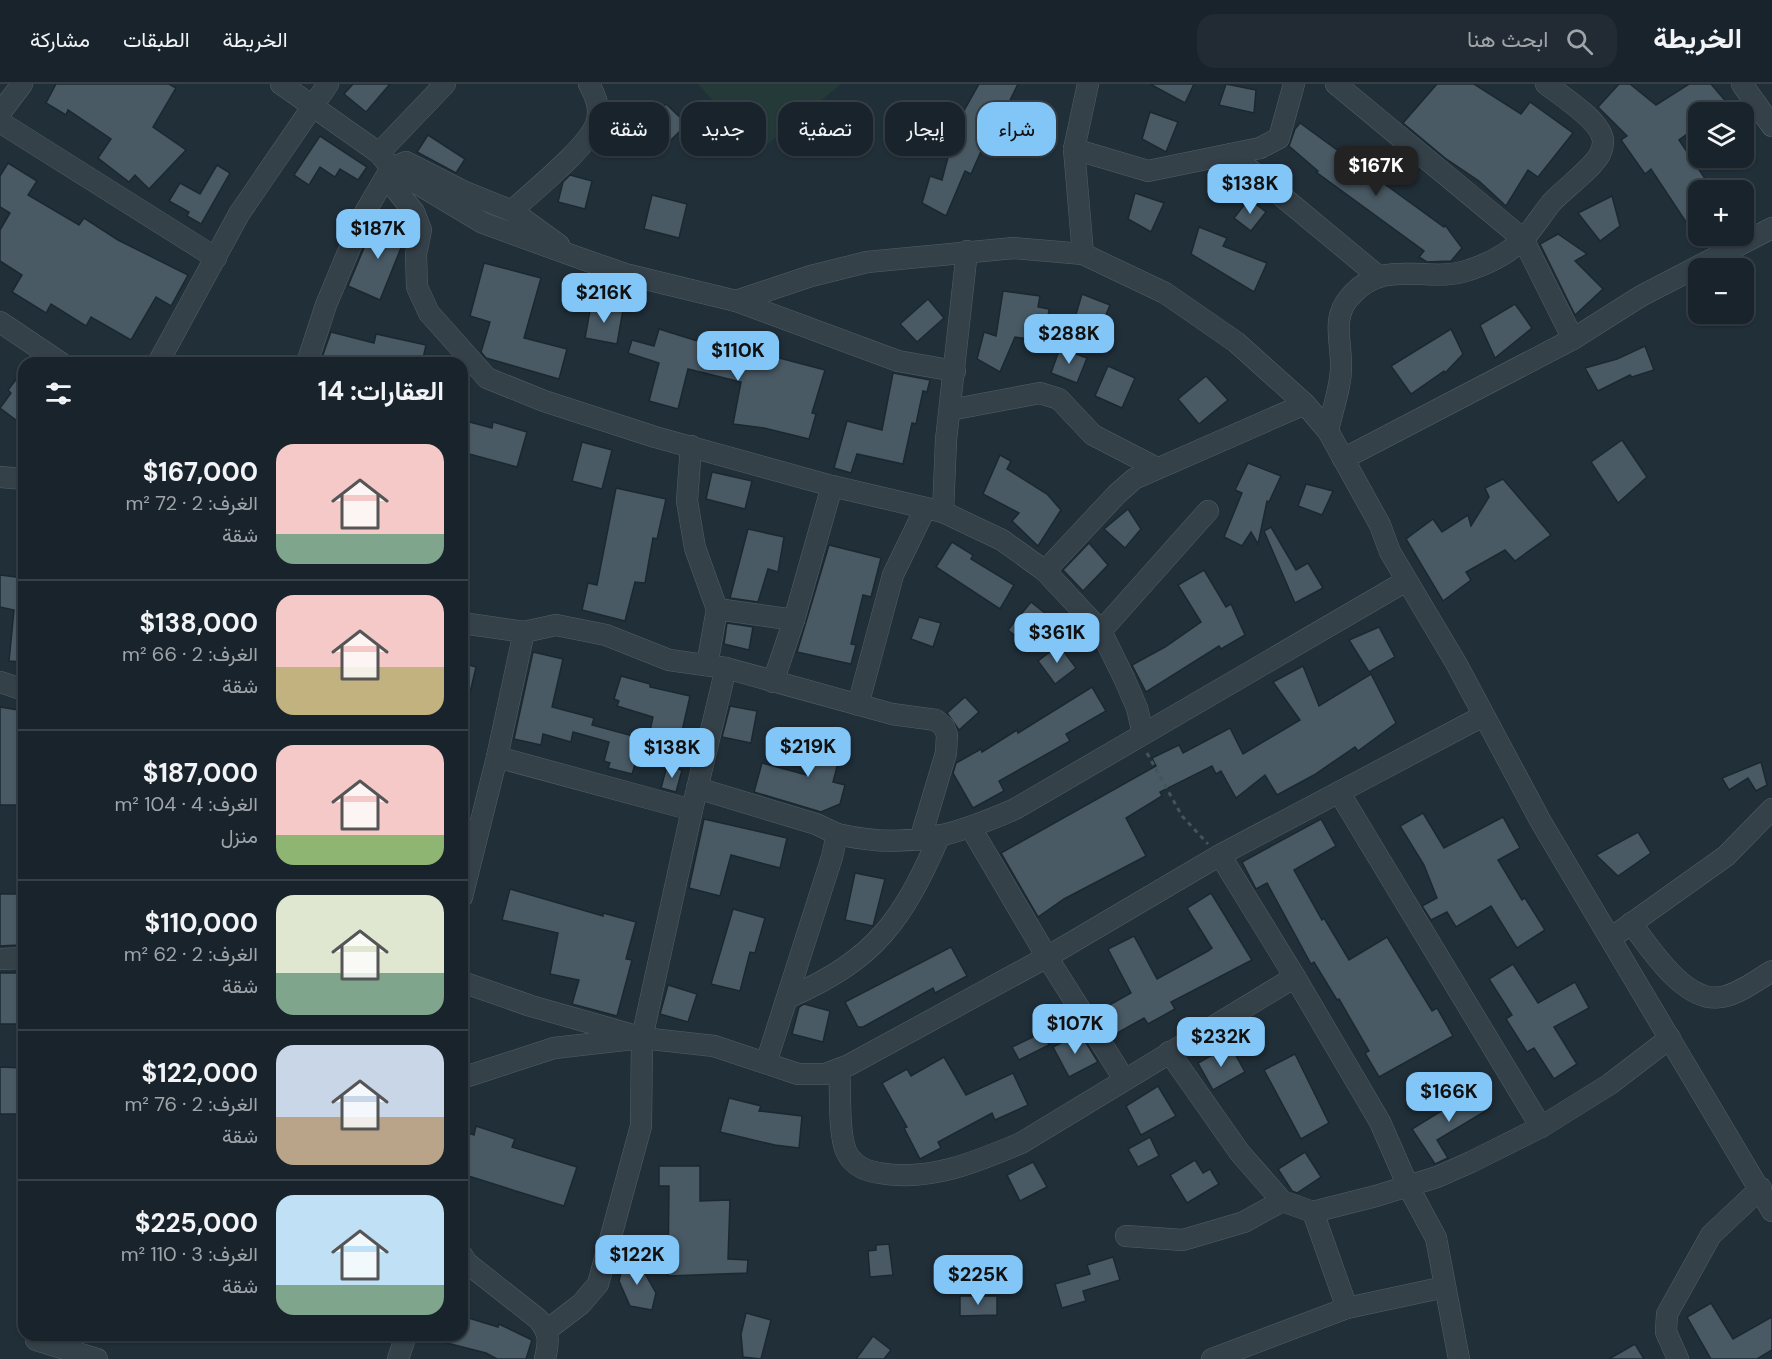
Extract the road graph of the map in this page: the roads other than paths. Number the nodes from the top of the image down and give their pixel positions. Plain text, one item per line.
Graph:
1 (22, 84) edge
2 (281, 84) edge
3 (328, 84) edge
4 (445, 84) edge
5 (589, 84) edge
6 (1088, 84) edge
7 (1294, 84) edge
8 (1336, 84) edge
9 (1546, 84) edge
10 (1743, 84) edge
11 (313, 105) junction
12 (0, 113) edge
13 (0, 122) edge
14 (1772, 126) edge
15 (1074, 149) junction
16 (1231, 154) junction
17 (385, 160) junction
18 (512, 211) junction
19 (1772, 228) edge
20 (1523, 239) junction
21 (967, 251) junction
22 (1083, 254) junction
23 (571, 255) junction
24 (216, 258) junction
25 (1378, 276) junction
26 (736, 301) junction
27 (0, 322) edge
28 (1573, 339) junction
29 (52, 357) edge
30 (161, 357) edge
31 (309, 357) edge
32 (457, 357) edge
33 (468, 365) edge
34 (955, 371) junction
35 (1305, 404) junction
36 (950, 410) junction
37 (1328, 431) junction
38 (691, 446) junction
39 (1343, 459) junction
40 (1156, 468) junction
41 (0, 477) edge
42 (18, 478) edge
43 (832, 486) junction
44 (934, 511) junction
45 (1208, 511) dead end
46 (1046, 571) junction
47 (1406, 581) junction
48 (717, 609) junction
49 (794, 620) junction
50 (468, 624) edge
51 (1101, 631) junction
52 (524, 632) junction
53 (717, 666) junction
54 (0, 682) edge
55 (773, 682) junction
56 (18, 688) edge
57 (858, 705) junction
58 (1483, 716) junction
59 (1143, 734) junction
60 (497, 757) junction
61 (697, 788) junction
62 (1340, 792) junction
63 (692, 810) junction
64 (1772, 810) edge
65 (971, 828) junction
66 (837, 834) junction
67 (930, 837) junction
68 (1220, 855) junction
69 (468, 873) edge
70 (1631, 923) junction
71 (1611, 938) junction
72 (1047, 957) junction
73 (18, 958) edge
74 (0, 959) edge
75 (1772, 970) edge
76 (1295, 977) junction
77 (468, 984) edge
78 (789, 997) junction
79 (642, 1038) junction
80 (1670, 1038) junction
81 (1169, 1052) junction
82 (766, 1063) junction
83 (839, 1069) junction
84 (468, 1076) edge
85 (1124, 1079) junction
86 (1541, 1127) junction
87 (1408, 1186) junction
88 (1761, 1188) junction
89 (1282, 1201) junction
90 (1772, 1211) edge
91 (1313, 1212) junction
92 (1126, 1236) dead end
93 (468, 1264) edge
94 (1445, 1287) junction
95 (1347, 1308) junction
96 (547, 1330) junction
97 (403, 1341) edge
98 (36, 1345) edge
99 (97, 1359) edge
100 (398, 1359) edge
101 (544, 1359) edge
102 (1212, 1359) edge
103 (1459, 1359) edge
104 (1678, 1359) edge

1 - 12 street
2 - 11 street
3 - 11 street
4 - 17 street
5 - 18 street
6 - 15 street
7 - 16 street
8 - 20 street
9 - 20 street
10 - 14 street
11 - 17 street
11 - 24 street
13 - 24 street
15 - 16 street
15 - 22 street
16 - 25 street
17 - 18 street
17 - 23 street
17 - 31 street
17 - 32 street
18 - 23 street
19 - 28 street
20 - 25 street
20 - 28 street
21 - 22 street
21 - 26 street
21 - 34 street
22 - 35 street
23 - 26 street
24 - 30 street
25 - 37 street
26 - 34 street
27 - 29 street
28 - 39 street
33 - 38 street
34 - 36 street
35 - 37 street
35 - 40 street
36 - 40 street
36 - 44 street
37 - 39 street
38 - 43 street
38 - 48 street
39 - 47 street
40 - 46 street
41 - 42 street
43 - 44 street
43 - 49 street
44 - 46 street
44 - 57 street
45 - 51 street
46 - 51 street
47 - 58 street
47 - 59 street
48 - 49 street
48 - 53 street
49 - 55 street
50 - 52 street
51 - 59 street
52 - 53 street
52 - 60 street
53 - 55 street
53 - 61 street
54 - 56 street
55 - 57 street
57 - 67 street
58 - 62 street
58 - 71 street
59 - 65 street
60 - 63 street
60 - 69 street
61 - 63 street
61 - 66 street
62 - 68 street
62 - 86 street
63 - 79 street
64 - 70 street
65 - 67 street
65 - 72 street
66 - 67 street
66 - 78 street
67 - 78 street
68 - 72 street
68 - 76 street
70 - 71 street
70 - 75 street
71 - 80 street
72 - 83 street
72 - 85 street
73 - 74 street
76 - 81 street
76 - 87 street
77 - 79 street
78 - 82 street
79 - 82 street
79 - 84 street
79 - 96 street
80 - 86 street
80 - 88 street
81 - 85 street
81 - 89 street
82 - 83 street
83 - 85 street
86 - 87 street
87 - 91 street
87 - 94 street
88 - 90 street
88 - 104 street
89 - 91 street
89 - 92 street
91 - 95 street
93 - 96 street
94 - 95 street
94 - 103 street
95 - 102 street
96 - 101 street
97 - 100 street
98 - 99 street

